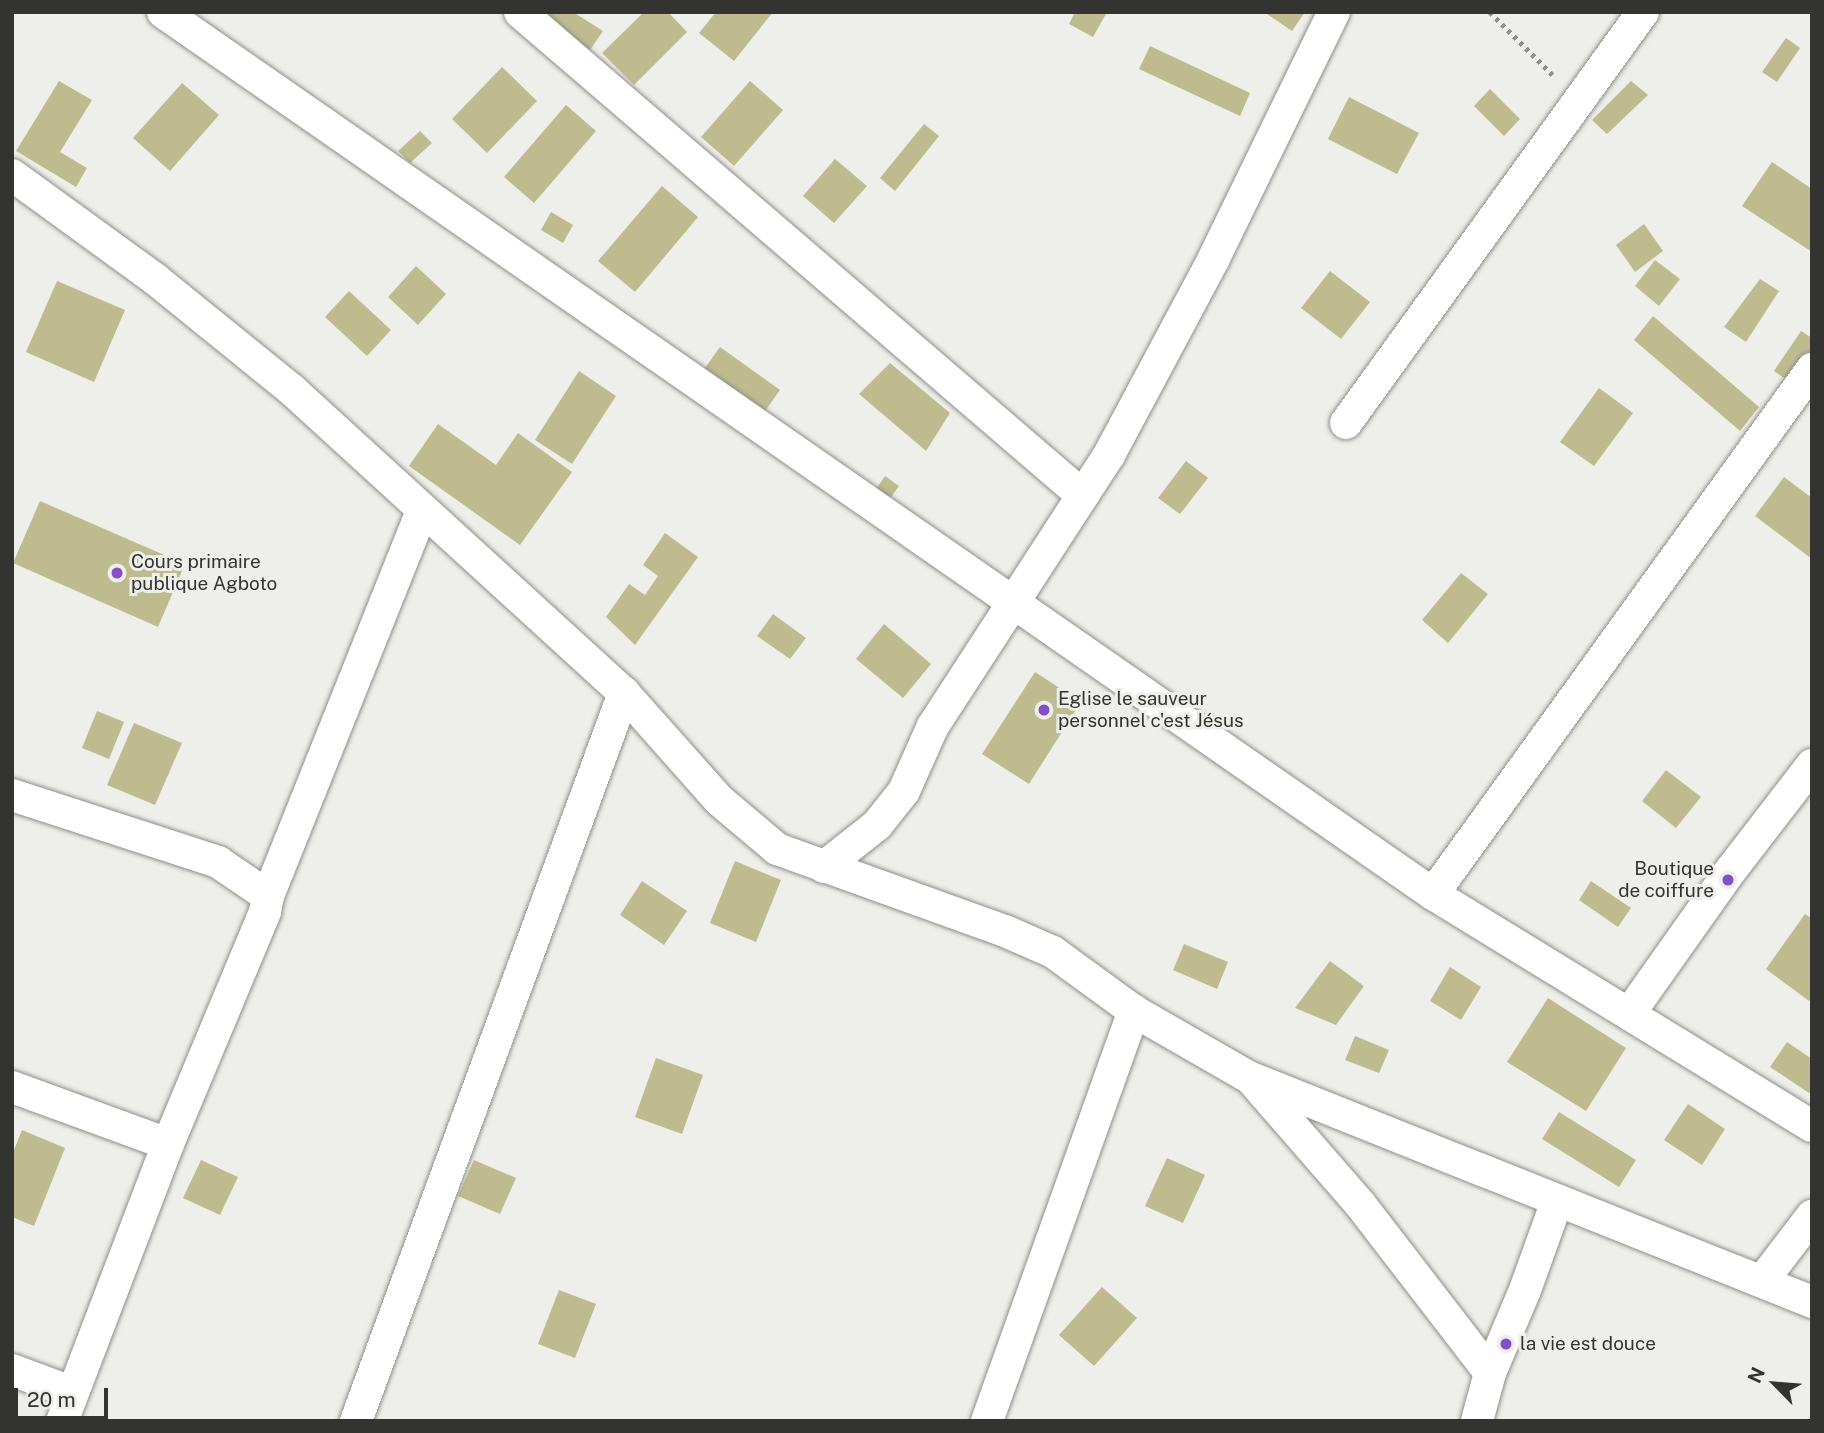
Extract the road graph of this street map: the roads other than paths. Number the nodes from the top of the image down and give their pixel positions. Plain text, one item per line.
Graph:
1 (163, 12) edge
2 (520, 12) edge
3 (1334, 12) edge
4 (1643, 12) edge
5 (12, 175) edge
6 (1812, 369) edge
7 (1346, 423) dead end
8 (1083, 496) junction
9 (422, 511) junction
10 (1014, 603) junction
11 (624, 693) junction
12 (1812, 765) edge
13 (12, 795) edge
14 (824, 866) junction
15 (1433, 894) junction
16 (268, 895) junction
17 (1134, 1010) junction
18 (1629, 1014) junction
19 (1249, 1077) junction
20 (12, 1087) edge
21 (1812, 1126) edge
22 (167, 1144) junction
23 (1557, 1201) junction
24 (1812, 1216) edge
25 (1763, 1280) junction
26 (1812, 1302) edge
27 (12, 1370) edge
28 (1490, 1373) junction
29 (67, 1406) edge
30 (356, 1421) edge
31 (986, 1421) edge
32 (1477, 1421) edge

1 - 10 street
2 - 8 street
3 - 8 street
4 - 7 street
5 - 9 street
6 - 15 street
8 - 10 street
9 - 11 street
9 - 16 street
10 - 14 street
10 - 15 street
11 - 14 street
11 - 30 street
12 - 18 street
13 - 16 street
14 - 17 street
15 - 18 street
16 - 22 street
17 - 19 street
17 - 31 street
18 - 21 street
19 - 23 street
19 - 28 street
20 - 22 street
22 - 29 street
23 - 25 street
23 - 28 street
24 - 25 street
25 - 26 street
27 - 29 street
28 - 32 street

